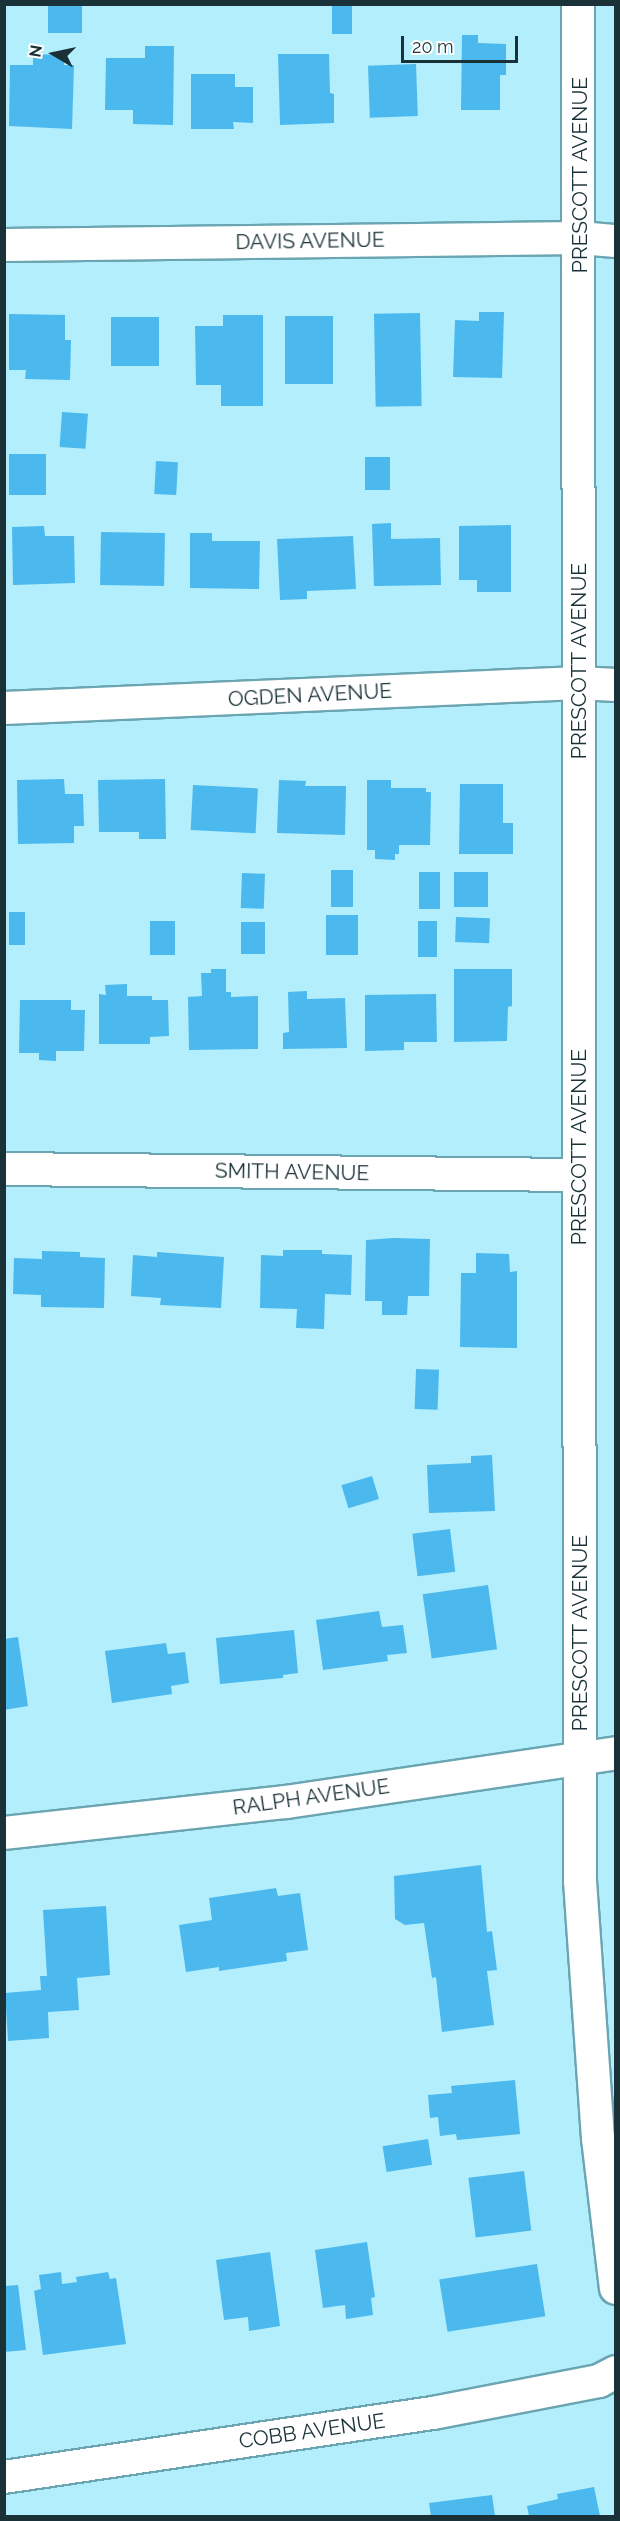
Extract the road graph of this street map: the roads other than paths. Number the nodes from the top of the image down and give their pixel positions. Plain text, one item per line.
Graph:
1 (578, 4) edge
2 (580, 238) junction
3 (615, 241) edge
4 (4, 245) edge
5 (579, 683) junction
6 (615, 685) edge
7 (4, 708) edge
8 (4, 1169) edge
9 (579, 1175) junction
10 (615, 1753) edge
11 (581, 1759) junction
12 (4, 1833) edge
13 (615, 2288) edge
14 (615, 2372) edge
15 (4, 2477) edge

1 - 2 street, PRESCOTT AVENUE
2 - 3 street, DAVIS AVENUE
2 - 4 street, DAVIS AVENUE
2 - 5 street, PRESCOTT AVENUE
5 - 6 street, OGDEN AVENUE
5 - 7 street, OGDEN AVENUE
5 - 9 street, PRESCOTT AVENUE
8 - 9 street, SMITH AVENUE
9 - 11 street, PRESCOTT AVENUE
10 - 11 street, RALPH AVENUE
11 - 12 street, RALPH AVENUE
11 - 13 street, PRESCOTT AVENUE
14 - 15 street, COBB AVENUE

